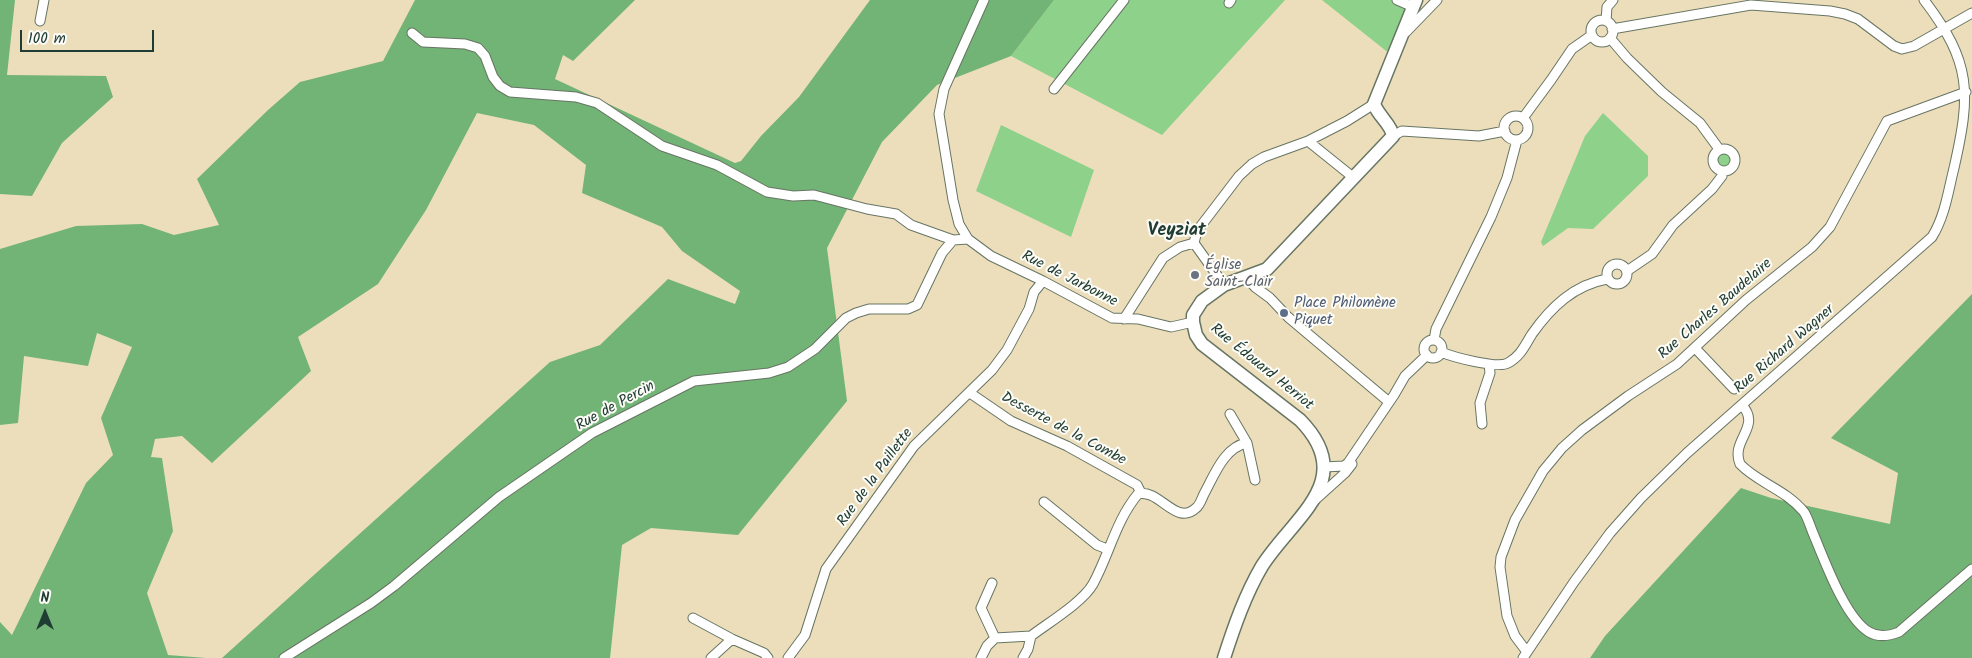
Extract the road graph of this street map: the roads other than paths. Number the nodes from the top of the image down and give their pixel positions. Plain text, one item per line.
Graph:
1 (44, 0) edge
2 (984, 0) edge
3 (1124, 0) edge
4 (1396, 0) edge
5 (1437, 0) edge
6 (1613, 0) edge
7 (1924, 0) edge
8 (1414, 4) edge
9 (1972, 12) edge
10 (40, 21) dead end
11 (1606, 21) junction
12 (1944, 27) junction
13 (412, 33) dead end
14 (1611, 33) junction
15 (1404, 34) junction
16 (1592, 35) junction
17 (1054, 89) dead end
18 (1966, 92) junction
19 (1374, 104) junction
20 (1523, 118) junction
21 (1504, 131) junction
22 (1393, 136) junction
23 (1517, 140) junction
24 (1308, 141) junction
25 (1720, 149) junction
26 (1723, 171) junction
27 (1354, 178) junction
28 (968, 238) junction
29 (954, 240) junction
30 (1194, 243) junction
31 (1627, 271) junction
32 (1246, 277) junction
33 (1607, 278) junction
34 (1043, 281) junction
35 (1224, 285) junction
36 (1124, 319) junction
37 (1192, 322) junction
38 (1434, 340) junction
39 (1695, 348) junction
40 (1441, 352) junction
41 (1428, 355) junction
42 (1489, 364) junction
43 (1734, 389) dead end
44 (970, 393) junction
45 (1389, 402) junction
46 (1742, 405) junction
47 (1230, 414) dead end
48 (1482, 424) dead end
49 (1247, 443) junction
50 (1357, 452) junction
51 (1324, 467) junction
52 (1255, 480) dead end
53 (1141, 493) junction
54 (1044, 502) dead end
55 (1310, 506) junction
56 (1107, 549) junction
57 (1972, 569) edge
58 (992, 583) dead end
59 (692, 618) dead end
60 (1031, 636) junction
61 (995, 638) junction
62 (732, 639) junction
63 (1525, 655) edge
64 (284, 658) edge
65 (712, 658) edge
66 (768, 658) edge
67 (788, 658) edge
68 (981, 658) edge
69 (1023, 658) edge
70 (1224, 658) edge

1 - 10 street
2 - 28 street
3 - 17 street
4 - 8 street
5 - 15 street
6 - 11 street
7 - 12 street, Rue Richard Wagner
8 - 15 street
9 - 12 street
11 - 14 street
11 - 16 street
12 - 14 street
12 - 18 street, Rue Richard Wagner
13 - 29 street
14 - 16 street
14 - 25 street
15 - 19 street
16 - 20 street
18 - 39 street, Rue Charles Baudelaire
18 - 46 street, Rue Richard Wagner
19 - 22 street
19 - 24 street
20 - 21 street
20 - 23 street
21 - 22 street
21 - 23 street
22 - 27 street, Rue Édouard Herriot
23 - 38 street
24 - 27 street
24 - 30 street
25 - 26 street
25 - 26 street
26 - 31 street
27 - 32 street, Rue Édouard Herriot
28 - 29 street
28 - 34 street, Rue de Jarbonne
29 - 64 street, Rue de Percin
30 - 35 street
30 - 36 street
31 - 33 street
31 - 33 street
32 - 35 street, Rue Édouard Herriot
32 - 45 street
33 - 42 street
34 - 36 street, Rue de Jarbonne
34 - 44 street, Rue de la Paillette
35 - 37 street, Rue Édouard Herriot
36 - 37 street, Rue de Jarbonne
37 - 51 street, Rue Édouard Herriot
38 - 40 street
38 - 41 street
39 - 43 street
39 - 63 street, Rue Charles Baudelaire
40 - 41 street
40 - 42 street
41 - 45 street
42 - 48 street
44 - 53 street, Desserte de la Combe
44 - 67 street, Rue de la Paillette
45 - 50 street
46 - 57 street
46 - 63 street, Rue Richard Wagner
47 - 49 street
49 - 52 street
49 - 53 street, Desserte de la Combe
50 - 51 street
50 - 55 street
51 - 55 street, Rue Édouard Herriot
53 - 56 street
54 - 56 street
55 - 70 street, Rue Édouard Herriot
56 - 60 street
58 - 61 street
59 - 62 street
60 - 61 street
60 - 69 street
61 - 68 street
62 - 65 street
62 - 66 street

